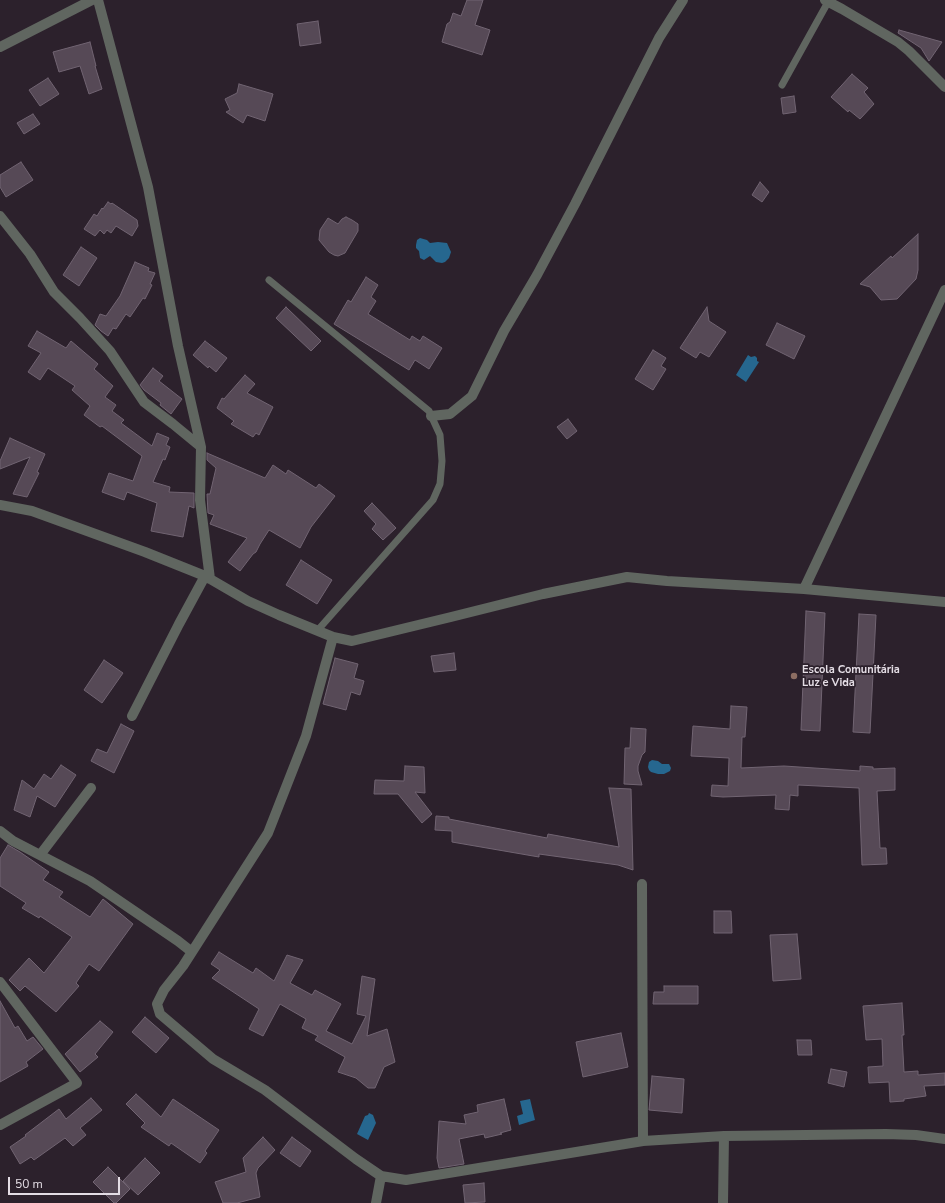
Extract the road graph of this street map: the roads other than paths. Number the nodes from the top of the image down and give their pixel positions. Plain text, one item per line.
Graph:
1 (92, 0) edge
2 (98, 0) edge
3 (683, 0) edge
4 (826, 1) edge
5 (0, 47) edge
6 (782, 85) dead end
7 (945, 87) edge
8 (0, 216) edge
9 (269, 280) dead end
10 (945, 290) edge
11 (431, 416) junction
12 (201, 448) junction
13 (0, 505) edge
14 (207, 577) junction
15 (804, 589) junction
16 (945, 602) edge
17 (317, 631) junction
18 (333, 637) junction
19 (132, 716) dead end
20 (91, 788) dead end
21 (0, 831) edge
22 (40, 855) junction
23 (642, 884) dead end
24 (192, 952) junction
25 (0, 982) edge
26 (0, 1124) edge
27 (724, 1136) junction
28 (945, 1139) edge
29 (642, 1141) junction
30 (381, 1176) junction
31 (376, 1203) edge
32 (723, 1203) edge

1 - 5 street
2 - 12 street
3 - 11 street
4 - 6 lane
4 - 7 street
8 - 12 street
9 - 11 lane
10 - 15 street
11 - 17 lane
12 - 14 street
13 - 14 street
14 - 17 street
14 - 19 street
15 - 16 street
15 - 18 street
17 - 18 street
18 - 24 street
20 - 22 street
21 - 22 street
22 - 24 street
23 - 29 street
24 - 30 street
25 - 26 street
27 - 28 street
27 - 29 street
27 - 32 street
29 - 30 street
30 - 31 street

